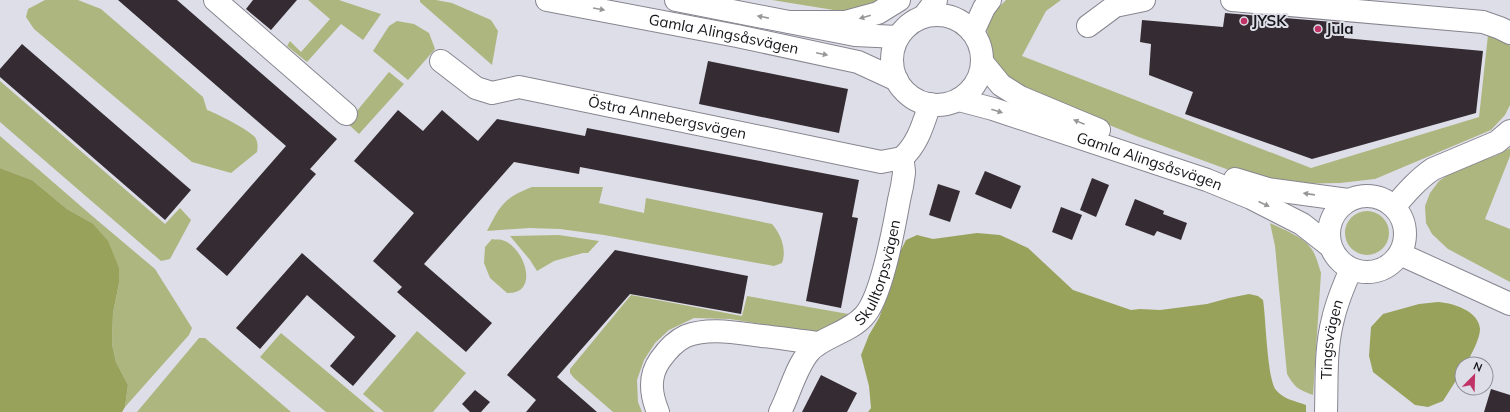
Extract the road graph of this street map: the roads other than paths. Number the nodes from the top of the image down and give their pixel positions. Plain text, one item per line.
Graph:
1 (215, 0) edge
2 (547, 0) edge
3 (676, 0) edge
4 (899, 0) edge
5 (990, 0) edge
6 (1144, 0) edge
7 (1232, 0) edge
8 (930, 8) edge
9 (790, 22) junction
10 (1088, 26) dead end
11 (973, 32) junction
12 (1510, 33) edge
13 (898, 37) junction
14 (441, 62) dead end
15 (983, 63) junction
16 (897, 80) junction
17 (959, 100) junction
18 (930, 104) junction
19 (346, 114) dead end
20 (1510, 131) edge
21 (902, 158) junction
22 (1348, 200) junction
23 (1394, 207) junction
24 (1330, 246) junction
25 (1400, 254) junction
26 (1351, 269) junction
27 (1510, 304) edge
28 (819, 343) junction
29 (658, 412) edge
30 (780, 412) edge
31 (1326, 412) edge

1 - 19 main road
2 -> 16 main road, Gamla Alingsåsvägen
9 -> 3 main road, Gamla Alingsåsvägen
4 -> 9 main road
5 - 11 main road
6 - 10 main road
7 - 12 main road
8 - 11 main road
8 - 13 main road
9 - 13 main road, Gamla Alingsåsvägen
11 - 15 main road
13 - 16 main road
14 - 21 main road, Östra Annebergsvägen
15 - 17 main road
22 -> 15 main road, Gamla Alingsåsvägen
16 - 18 main road
17 - 18 main road
17 -> 24 main road, Gamla Alingsåsvägen
18 - 21 main road
20 - 23 main road
21 - 28 main road, Skulltorpsvägen
22 - 23 main road
22 - 24 main road
23 - 25 main road
24 - 26 main road
25 - 26 main road
25 - 27 main road
26 - 31 main road, Tingsvägen
28 - 29 main road
28 - 30 main road, Skulltorpsvägen

